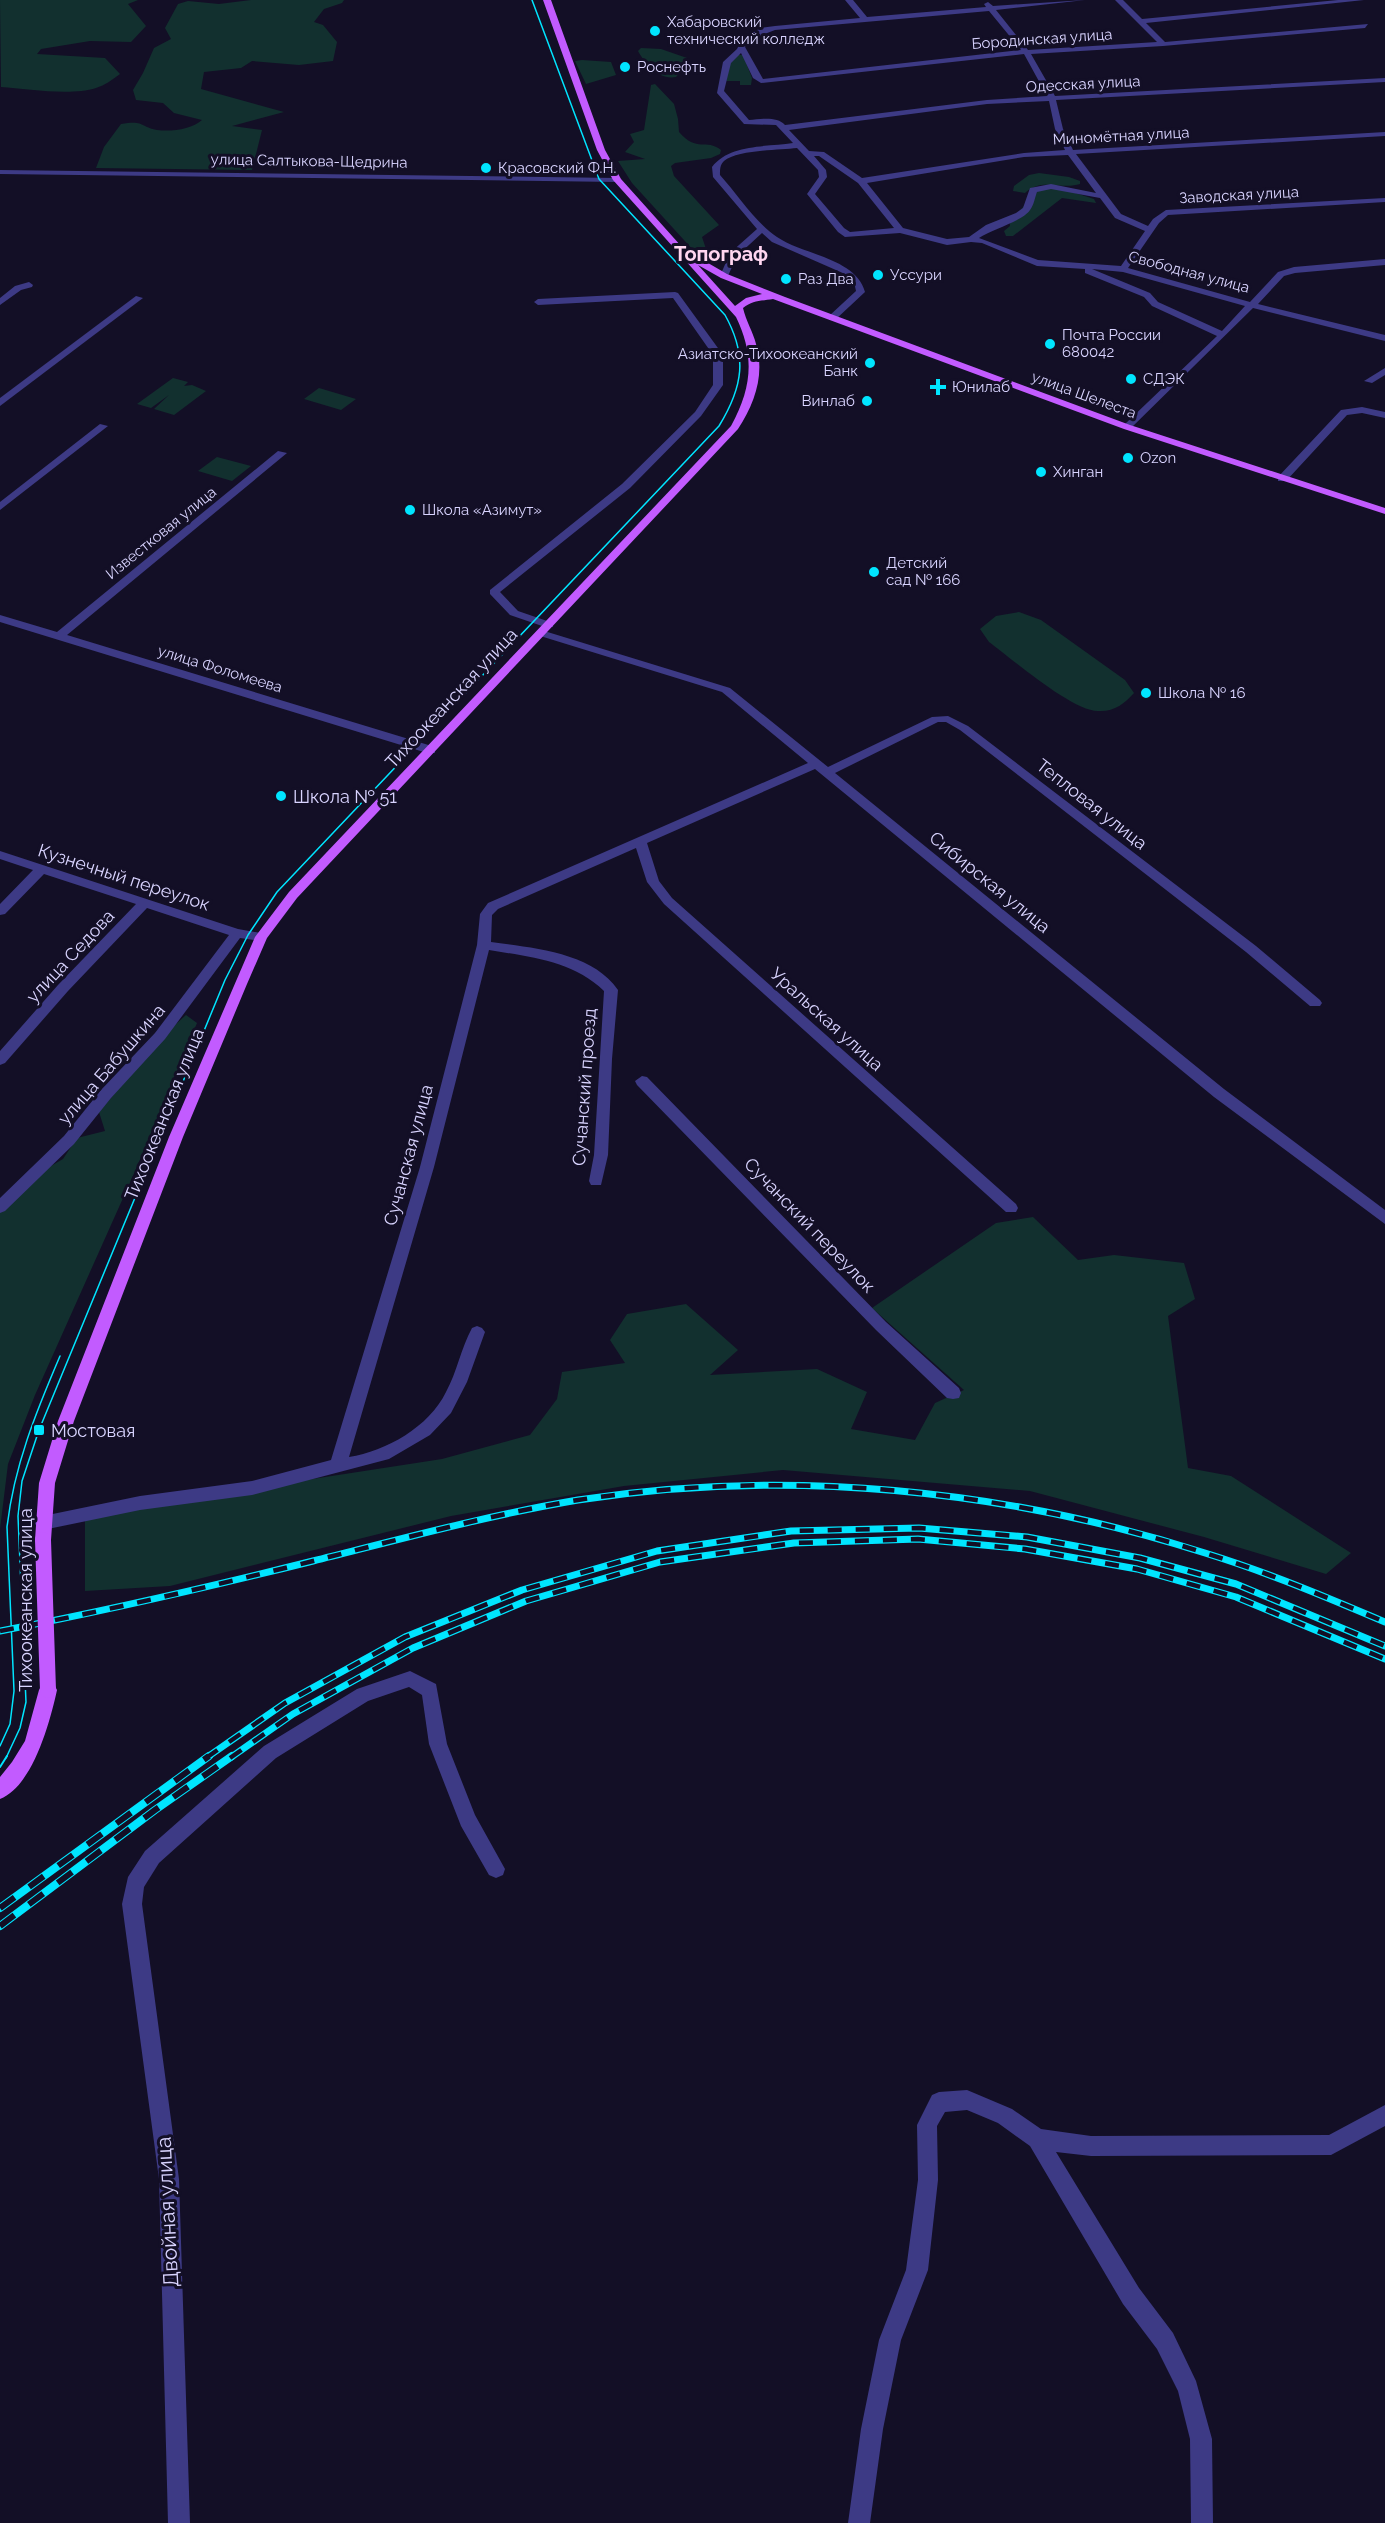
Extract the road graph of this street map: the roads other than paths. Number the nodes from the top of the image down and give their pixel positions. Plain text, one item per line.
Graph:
1 (547, 0) edge
2 (849, 0) edge
3 (985, 0) edge
4 (1081, 0) edge
5 (1119, 0) edge
6 (1360, 0) edge
7 (992, 9) junction
8 (865, 19) junction
9 (1140, 21) junction
10 (1365, 26) dead end
11 (743, 43) junction
12 (1163, 44) junction
13 (1026, 52) junction
14 (1385, 80) edge
15 (1052, 99) junction
16 (783, 128) junction
17 (1385, 134) edge
18 (798, 145) junction
19 (1070, 152) junction
20 (806, 153) junction
21 (0, 172) edge
22 (617, 180) junction
23 (861, 181) junction
24 (1102, 196) junction
25 (1385, 200) edge
26 (762, 229) junction
27 (900, 230) junction
28 (1151, 230) junction
29 (971, 239) junction
30 (680, 251) junction
31 (1385, 262) edge
32 (1082, 265) junction
33 (1123, 269) junction
34 (724, 276) junction
35 (29, 285) dead end
36 (139, 298) dead end
37 (782, 299) junction
38 (0, 302) edge
39 (538, 302) dead end
40 (1251, 305) junction
41 (740, 316) junction
42 (832, 318) junction
43 (1223, 335) junction
44 (1385, 338) edge
45 (1385, 370) edge
46 (1369, 381) dead end
47 (0, 403) edge
48 (1385, 415) edge
49 (103, 426) dead end
50 (1127, 427) junction
51 (282, 453) dead end
52 (1282, 479) junction
53 (0, 507) edge
54 (1385, 511) edge
55 (0, 618) edge
56 (545, 629) junction
57 (59, 636) junction
58 (431, 750) junction
59 (823, 767) junction
60 (640, 842) junction
61 (0, 855) edge
62 (42, 869) junction
63 (144, 903) junction
64 (0, 911) edge
65 (237, 933) junction
66 (261, 937) junction
67 (484, 945) junction
68 (1316, 1003) dead end
69 (0, 1060) edge
70 (642, 1082) dead end
71 (596, 1181) dead end
72 (0, 1207) edge
73 (1011, 1208) dead end
74 (1385, 1218) edge
75 (477, 1332) dead end
76 (953, 1393) dead end
77 (338, 1465) junction
78 (43, 1531) junction
79 (0, 1790) edge
80 (496, 1869) dead end
81 (1385, 2115) edge
82 (1037, 2139) junction
83 (179, 2523) edge
84 (859, 2523) edge
85 (1202, 2523) edge

1 - 22 main road, Тихоокеанская улица
2 - 8 street
3 - 7 street
4 - 7 street
5 - 9 street
6 - 9 street
7 - 8 street
7 - 13 street
8 - 11 street
9 - 12 street
10 - 12 street, Бородинская улица
11 - 13 street, Бородинская улица
11 - 16 street
12 - 13 street, Бородинская улица
13 - 15 street
14 - 15 street, Одесская улица
15 - 16 street, Одесская улица
15 - 19 street
16 - 18 street
17 - 19 street, Миномётная улица
18 - 20 street
18 - 26 street
19 - 23 street, Миномётная улица
19 - 24 street
20 - 23 street
20 - 27 street
21 - 22 street, улица Салтыкова-Щедрина
22 - 30 main road, Тихоокеанская улица
23 - 27 street
24 - 28 street
24 - 29 street
25 - 28 street, Заводская улица
26 - 34 street
26 - 42 street
27 - 29 street, Свободная улица
28 - 33 street, Заводская улица
29 - 32 street, Свободная улица
30 - 34 main road, улица Шелеста
30 - 41 main road, Тихоокеанская улица
31 - 40 street
32 - 33 street, Свободная улица
32 - 43 street
33 - 40 street, Свободная улица
34 - 37 main road, улица Шелеста
35 - 38 street
36 - 47 street
37 - 41 main road
37 - 42 main road, улица Шелеста
39 - 56 street, Сибирская улица
40 - 43 street
40 - 44 street, Свободная улица
41 - 56 main road, Тихоокеанская улица
42 - 50 main road, улица Шелеста
43 - 50 street
45 - 46 street
48 - 52 street
49 - 53 street
50 - 52 main road, улица Шелеста
51 - 57 street, Известковая улица
52 - 54 main road, улица Шелеста
55 - 57 street, улица Фоломеева
56 - 58 main road, Тихоокеанская улица
56 - 59 street, Сибирская улица
57 - 58 street, улица Фоломеева
58 - 66 main road, Тихоокеанская улица
59 - 60 street, Сучанская улица
59 - 68 street, Тепловая улица
59 - 74 street, Сибирская улица
60 - 67 street, Сучанская улица
60 - 73 street, Уральская улица
61 - 62 street, Кузнечный переулок
62 - 63 street, Кузнечный переулок
62 - 64 street
63 - 65 street, Кузнечный переулок
63 - 69 street, улица Седова
65 - 66 street, Кузнечный переулок
65 - 72 street, улица Бабушкина
66 - 78 main road, Тихоокеанская улица
67 - 71 street, Сучанский проезд
67 - 77 street, Сучанская улица
70 - 76 street, Сучанский переулок
75 - 77 street
77 - 78 street
78 - 79 main road, Тихоокеанская улица, bridge
80 - 83 street, Двойная улица
81 - 82 street
82 - 84 street
82 - 85 street

